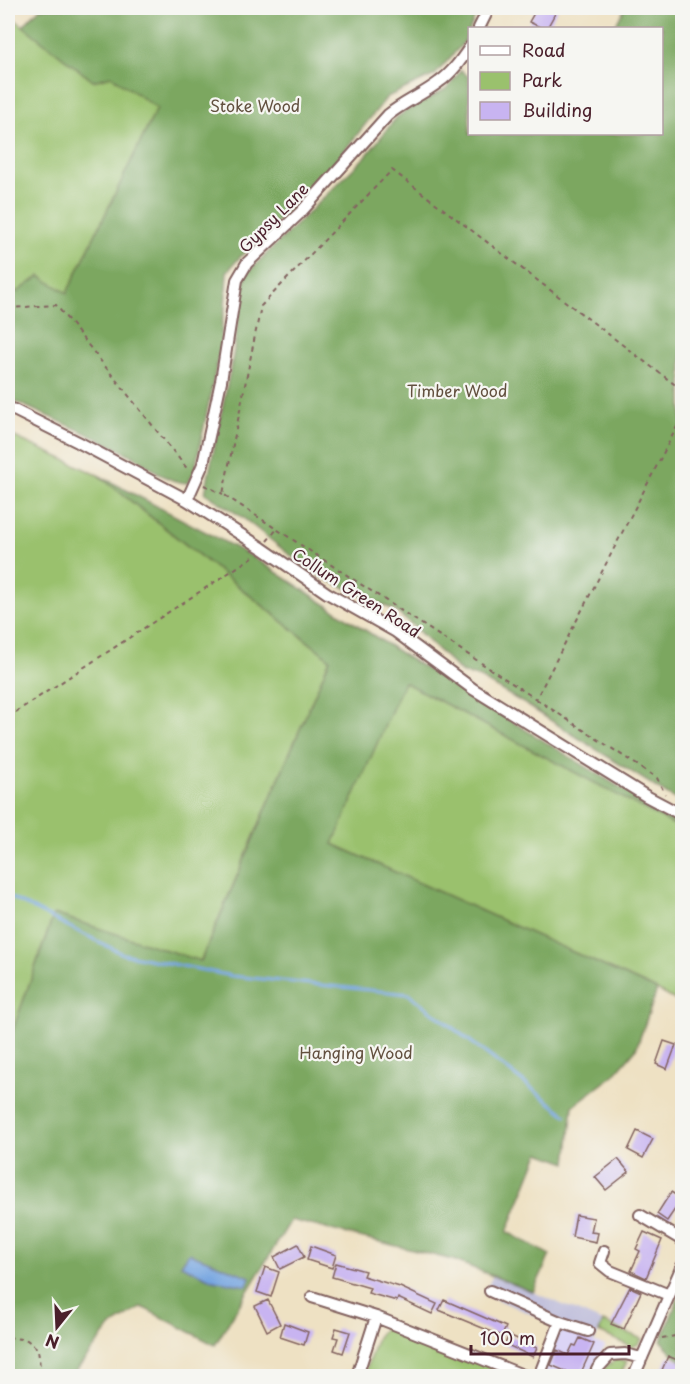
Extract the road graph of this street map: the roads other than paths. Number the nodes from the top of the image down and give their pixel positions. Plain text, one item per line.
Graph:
1 (489, 8) edge
2 (480, 27) edge
3 (468, 50) edge
4 (8, 407) edge
5 (187, 500) junction
6 (678, 812) edge
7 (640, 1215) dead end
8 (682, 1240) edge
9 (604, 1251) dead end
10 (682, 1266) edge
11 (490, 1291) dead end
12 (669, 1295) junction
13 (312, 1297) dead end
14 (376, 1317) junction
15 (560, 1322) junction
16 (588, 1331) dead end
17 (642, 1358) junction
18 (357, 1377) edge
19 (525, 1377) edge
20 (539, 1377) edge
21 (594, 1377) edge
22 (634, 1377) edge

1 - 2 street
3 - 5 street, Gypsy Lane
4 - 5 street, Collum Green Road
5 - 6 street, Collum Green Road
7 - 8 street
9 - 12 street
10 - 12 street
11 - 15 street
12 - 17 street
13 - 14 street
14 - 18 street
14 - 19 street
15 - 16 street
15 - 20 street
17 - 21 street
17 - 22 street

